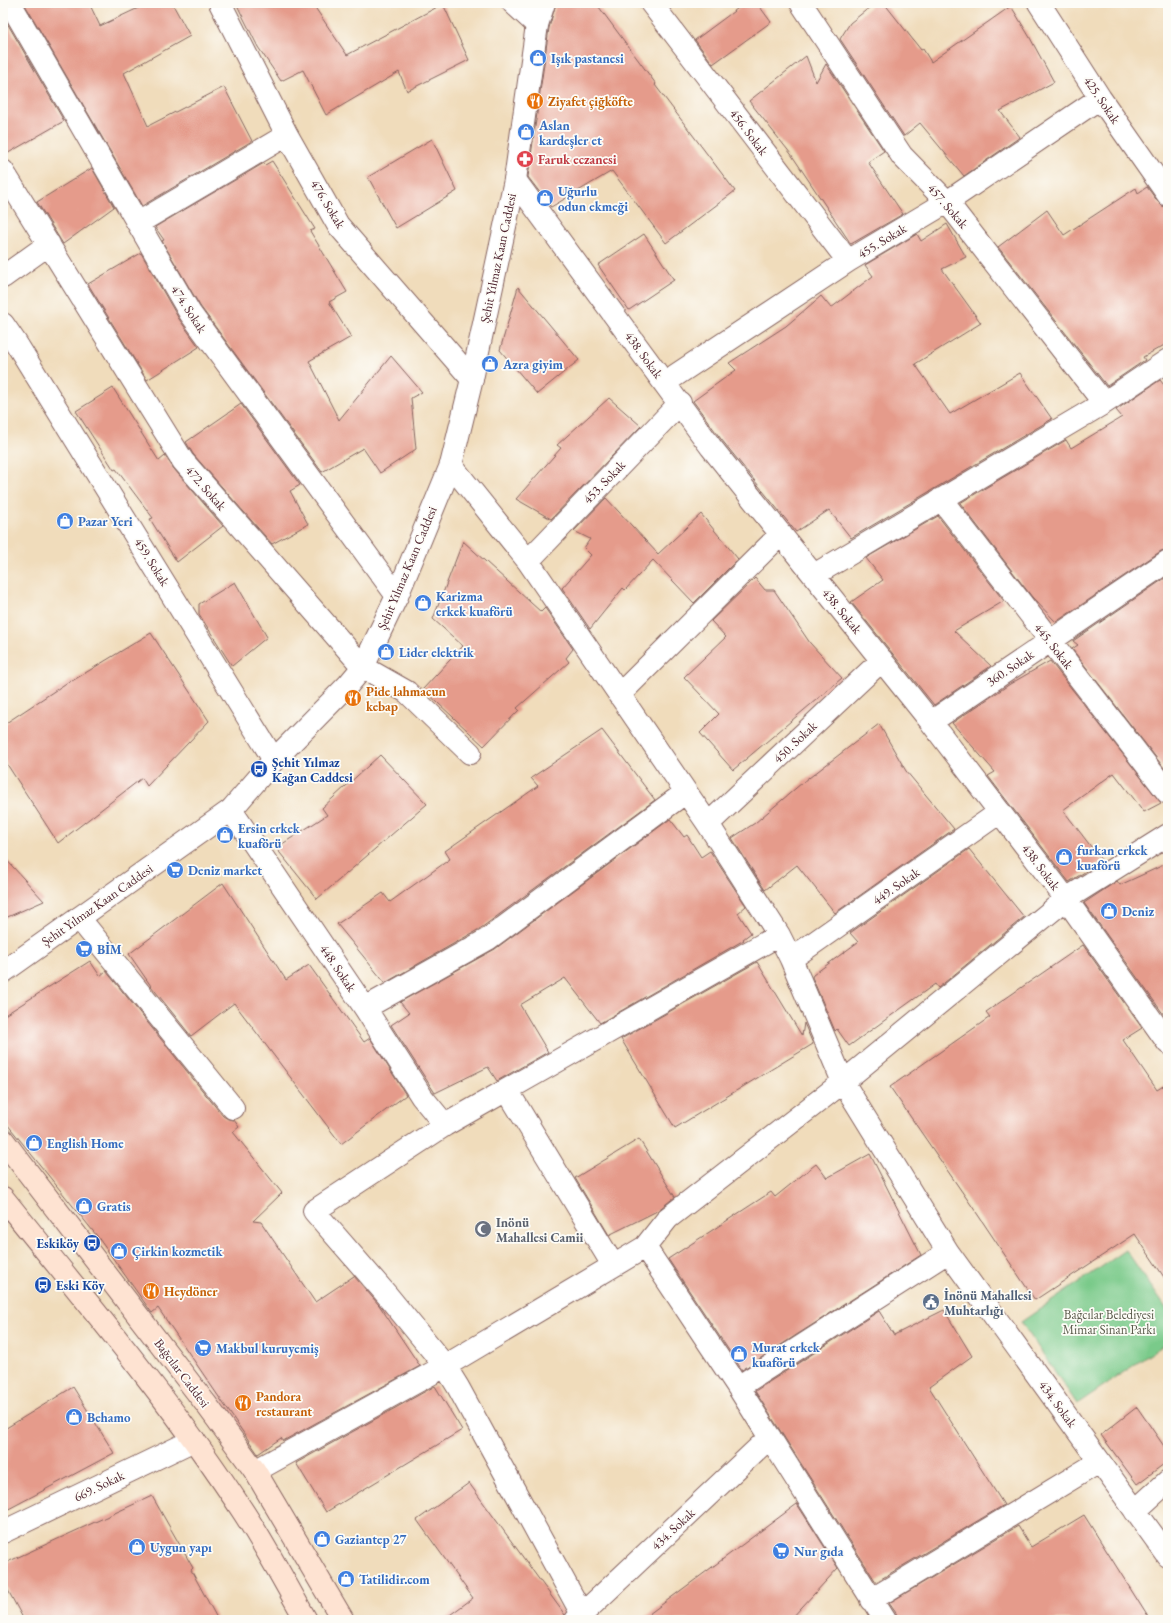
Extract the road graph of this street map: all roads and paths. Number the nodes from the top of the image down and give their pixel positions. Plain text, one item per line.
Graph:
1 (10, 3) edge
2 (220, 3) edge
3 (513, 3) edge
4 (544, 3) edge
5 (651, 3) edge
6 (801, 3) edge
7 (1039, 3) edge
8 (537, 25) junction
9 (1100, 98) junction
10 (287, 135) junction
11 (3, 171) edge
12 (515, 180) junction
13 (1168, 194) edge
14 (947, 202) junction
15 (138, 223) junction
16 (49, 244) junction
17 (848, 261) junction
18 (3, 278) edge
19 (3, 324) edge
20 (1168, 360) edge
21 (472, 379) junction
22 (664, 383) junction
23 (1104, 403) junction
24 (680, 404) junction
25 (451, 465) junction
26 (941, 499) junction
27 (780, 534) junction
28 (528, 561) junction
29 (1168, 561) edge
30 (814, 576) junction
31 (397, 596) junction
32 (1050, 641) junction
33 (882, 660) junction
34 (363, 666) junction
35 (619, 695) junction
36 (931, 722) junction
37 (470, 753) dead end
38 (274, 760) junction
39 (686, 792) junction
40 (1168, 793) edge
41 (230, 810) junction
42 (1000, 812) junction
43 (708, 824) junction
44 (1168, 835) edge
45 (1066, 899) junction
46 (79, 918) junction
47 (779, 935) junction
48 (792, 959) junction
49 (3, 972) edge
50 (365, 1008) junction
51 (1165, 1033) edge
52 (843, 1082) junction
53 (507, 1090) junction
54 (233, 1108) dead end
55 (445, 1125) junction
56 (3, 1140) edge
57 (3, 1198) edge
58 (645, 1247) junction
59 (948, 1252) junction
60 (613, 1265) junction
61 (445, 1366) junction
62 (738, 1386) junction
63 (770, 1437) junction
64 (194, 1440) junction
65 (1099, 1462) junction
66 (255, 1471) junction
67 (1168, 1481) edge
68 (1135, 1511) junction
69 (3, 1532) edge
70 (1168, 1556) edge
71 (871, 1600) junction
72 (579, 1617) edge
73 (306, 1620) edge
74 (343, 1620) edge
75 (885, 1620) edge

1 - 15 street, 474. Sokak
2 - 10 street, 476. Sokak
3 - 8 street
4 - 8 street, Şehit Yılmaz Kaan Caddesi
5 - 17 street, 456. Sokak
6 - 14 street, 457. Sokak
7 - 9 street, 425. Sokak
8 - 12 street, Şehit Yılmaz Kaan Caddesi
9 - 13 street, 425. Sokak
9 - 14 street, 455. Sokak
10 - 15 street
10 - 21 street, 476. Sokak
11 - 16 street, 472. Sokak
12 - 21 street, Şehit Yılmaz Kaan Caddesi
12 - 22 street, 438. Sokak
14 - 17 street, 455. Sokak
14 - 23 street, 457. Sokak
15 - 31 street, 474. Sokak
16 - 18 street
16 - 34 street, 472. Sokak
17 - 22 street, 455. Sokak
19 - 38 street, 459. Sokak
20 - 23 street
21 - 25 street, Şehit Yılmaz Kaan Caddesi
22 - 24 street, 438. Sokak
23 - 26 street
24 - 27 street, 438. Sokak
24 - 28 street, 453. Sokak
25 - 28 street, 434. Sokak
25 - 31 street, Şehit Yılmaz Kaan Caddesi
26 - 30 street
26 - 32 street, 445. Sokak
27 - 30 street, 438. Sokak
27 - 35 street
28 - 35 street, 434. Sokak
29 - 32 street, 360. Sokak
30 - 33 street, 438. Sokak
31 - 34 street, Şehit Yılmaz Kaan Caddesi
32 - 36 street, 360. Sokak
32 - 40 street, 445. Sokak
33 - 36 street, 438. Sokak
33 - 43 street, 450. Sokak
34 - 37 street, 472. Sokak
34 - 38 street, Şehit Yılmaz Kaan Caddesi
35 - 39 street, 434. Sokak
36 - 42 street, 438. Sokak
38 - 41 street, Şehit Yılmaz Kaan Caddesi
39 - 43 street, 434. Sokak
39 - 50 street
41 - 46 street, Şehit Yılmaz Kaan Caddesi
41 - 50 street, 448. Sokak
42 - 45 street, 438. Sokak
42 - 48 street, 449. Sokak
43 - 47 street, 434. Sokak
44 - 45 street
45 - 51 street, 438. Sokak
45 - 52 street
46 - 49 street, Şehit Yılmaz Kaan Caddesi
46 - 54 street
47 - 48 street, 434. Sokak
47 - 53 street
48 - 52 street, 434. Sokak
50 - 55 street, 448. Sokak
52 - 58 street
52 - 59 street, 434. Sokak
53 - 55 street
53 - 60 street
55 - 61 street
56 - 66 main road, Bağcılar Caddesi
57 - 64 main road
58 - 60 street
58 - 62 street
59 - 62 street
59 - 65 street, 434. Sokak
60 - 61 street
61 - 66 street
61 - 72 street
62 - 63 street
63 - 71 street
63 - 72 street, 434. Sokak
64 - 69 street, 669. Sokak
64 - 73 main road
65 - 68 street, 434. Sokak
65 - 71 street
66 - 74 main road, Bağcılar Caddesi
67 - 68 street
68 - 70 street, 434. Sokak
71 - 75 street

